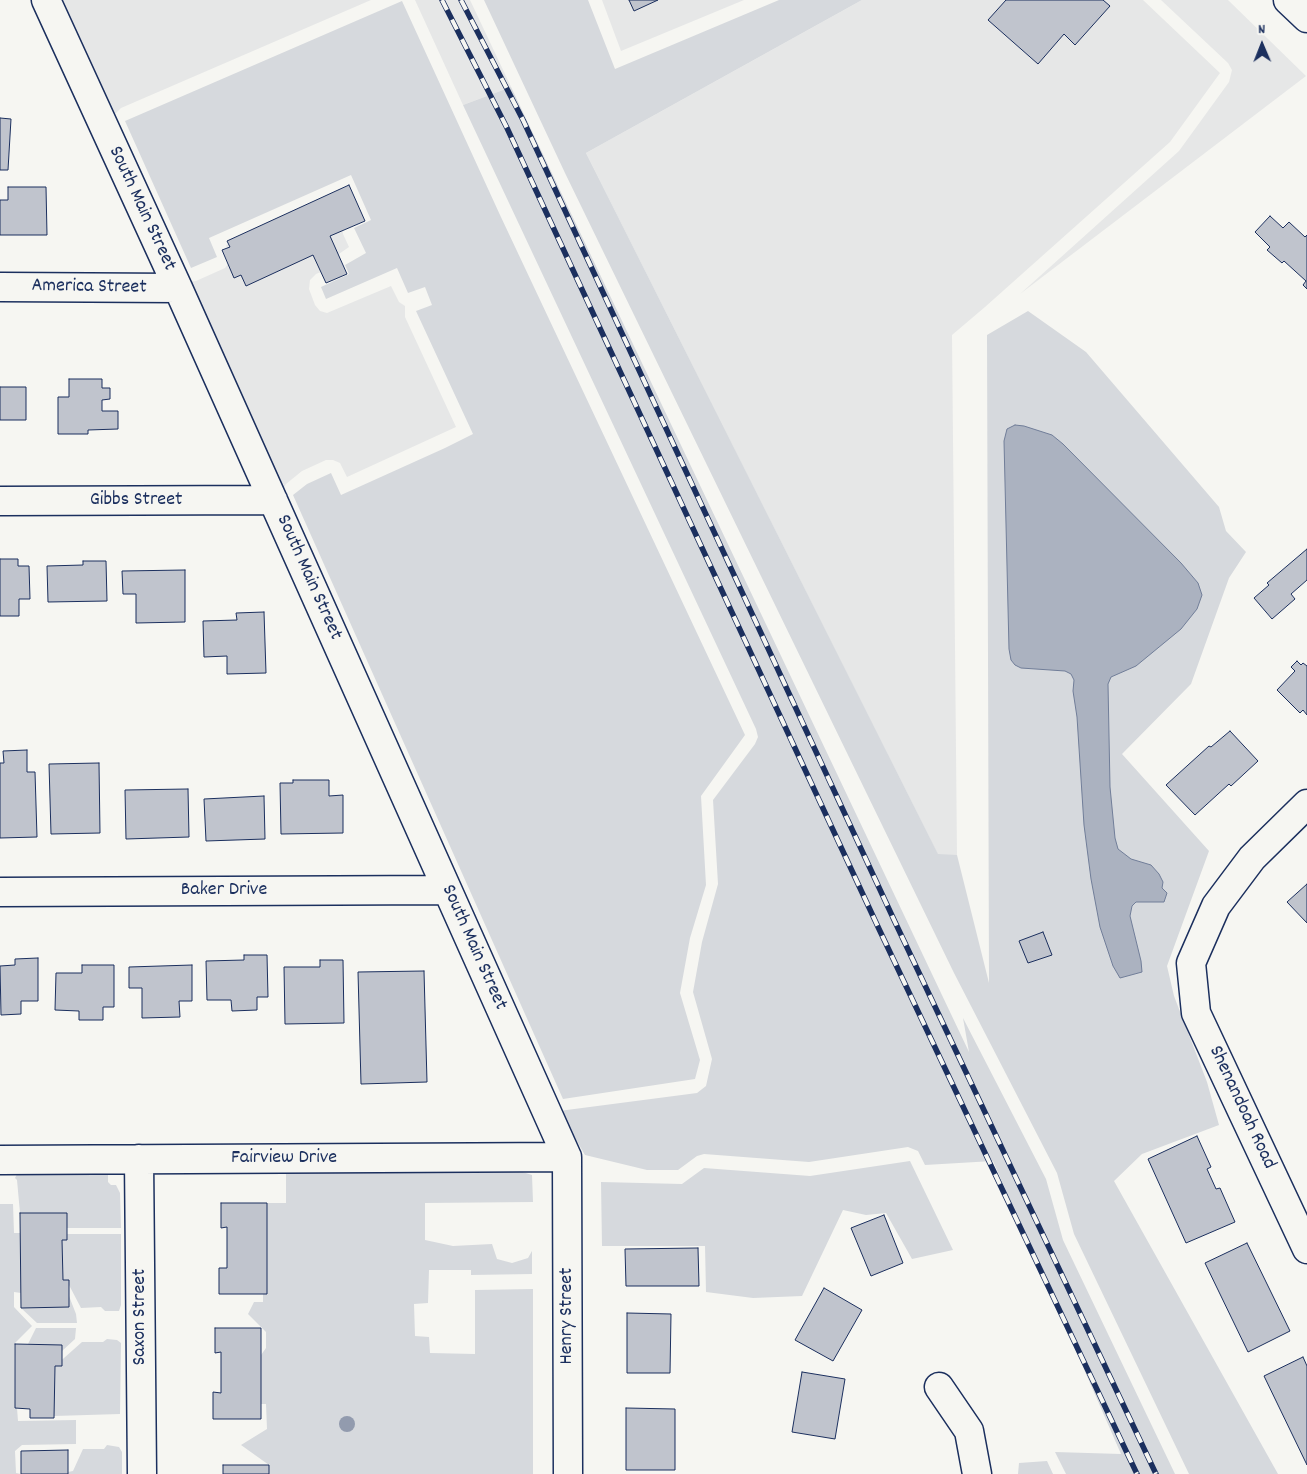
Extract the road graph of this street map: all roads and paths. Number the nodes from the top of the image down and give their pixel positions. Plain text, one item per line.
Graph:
1 (46, 0) edge
2 (1288, 0) edge
3 (1307, 18) edge
4 (0, 286) edge
5 (178, 288) junction
6 (273, 500) junction
7 (0, 501) edge
8 (1307, 804) edge
9 (447, 890) junction
10 (0, 892) edge
11 (567, 1157) junction
12 (139, 1159) junction
13 (0, 1160) edge
14 (1307, 1249) edge
15 (939, 1387) dead end
16 (142, 1474) edge
17 (568, 1474) edge
18 (977, 1474) edge

1 - 5 street, South Main Street
2 - 3 street
4 - 5 street, America Street
5 - 6 street, South Main Street
6 - 7 street, Gibbs Street
6 - 9 street, South Main Street
8 - 14 street, Shenandoah Road
9 - 10 street, Baker Drive
9 - 11 street, South Main Street
11 - 12 street, Fairview Drive
11 - 17 street, Henry Street
12 - 13 street, Fairview Drive
12 - 16 street, Saxon Street
15 - 18 street

